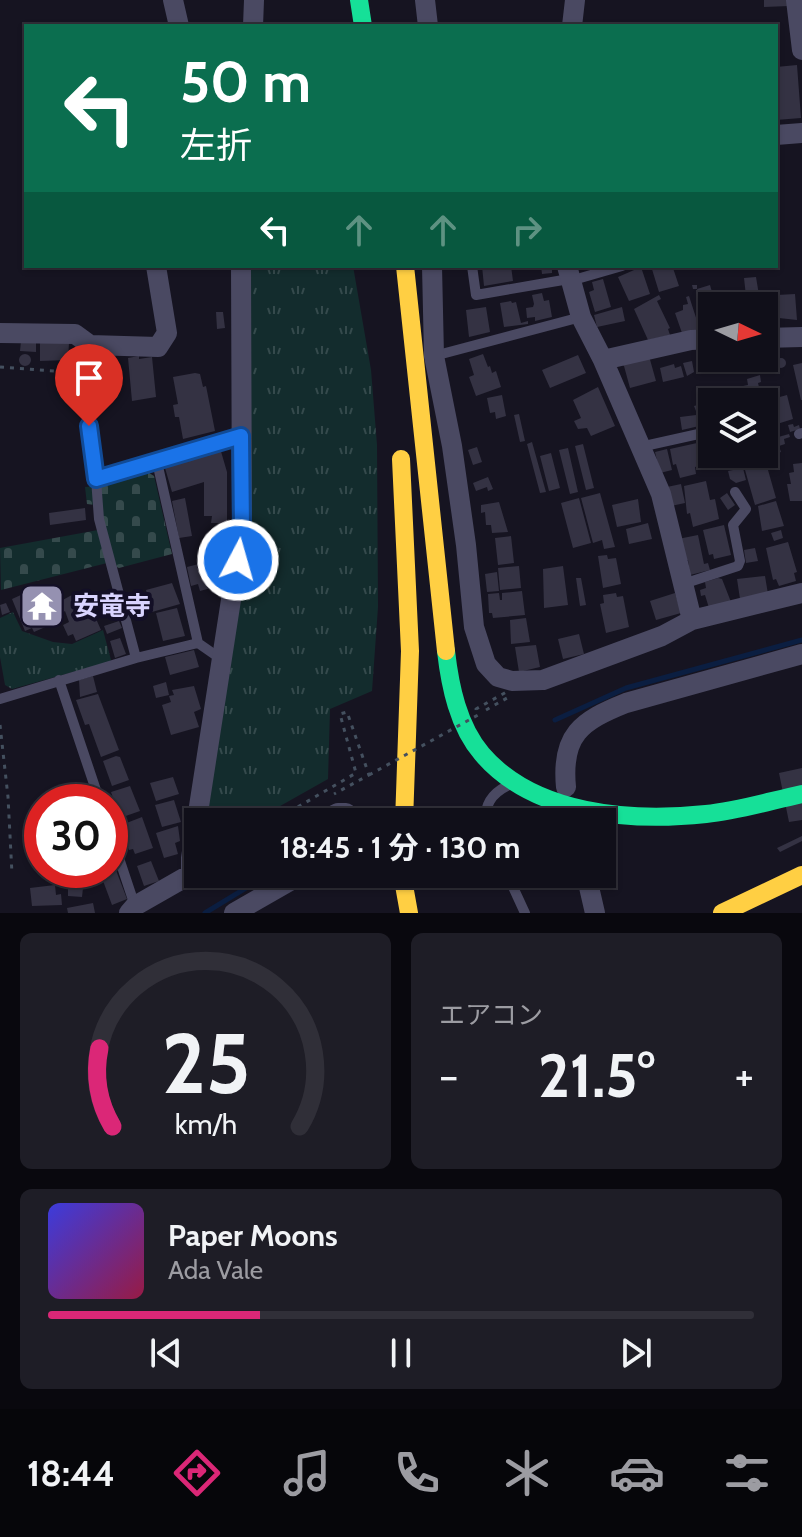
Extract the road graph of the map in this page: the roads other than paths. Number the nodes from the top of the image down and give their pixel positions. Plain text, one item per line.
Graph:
1 (173, 0) edge
2 (254, 0) edge
3 (359, 0) edge
4 (425, 0) edge
5 (575, 0) edge
6 (796, 0) edge
7 (179, 24) edge
8 (253, 24) edge
9 (363, 24) edge
10 (428, 24) edge
11 (572, 24) edge
12 (802, 50) edge
13 (802, 133) edge
14 (778, 135) edge
15 (156, 268) edge
16 (241, 268) edge
17 (405, 268) edge
18 (432, 268) edge
19 (472, 268) edge
20 (611, 268) edge
21 (569, 276) edge
22 (581, 317) junction
23 (0, 333) edge
24 (802, 337) edge
25 (778, 338) edge
26 (81, 339) junction
27 (698, 340) edge
28 (434, 356) junction
29 (603, 360) junction
30 (698, 434) edge
31 (241, 436) junction
32 (400, 447) dead end
33 (640, 447) junction
34 (157, 462) junction
35 (96, 479) junction
36 (735, 492) dead end
37 (683, 584) junction
38 (802, 593) edge
39 (692, 620) junction
40 (198, 643) junction
41 (802, 654) edge
42 (136, 658) junction
43 (223, 661) junction
44 (59, 680) junction
45 (0, 699) edge
46 (514, 782) junction
47 (94, 784) edge
48 (566, 787) dead end
49 (802, 794) edge
50 (199, 808) edge
51 (404, 808) edge
52 (486, 808) edge
53 (802, 875) edge
54 (184, 878) edge
55 (126, 888) edge
56 (278, 888) edge
57 (405, 888) edge
58 (513, 888) edge
59 (589, 888) edge
60 (132, 910) edge
61 (234, 913) edge
62 (409, 913) edge
63 (525, 913) edge
64 (595, 913) edge
65 (722, 913) edge

1 - 7 street
2 - 8 street
3 - 9 highway
4 - 10 street
5 - 11 street
6 - 12 street
13 - 14 street
15 - 26 street
16 - 31 street
17 - 46 highway
18 - 28 street
19 - 21 lane
20 - 21 lane
21 - 22 street
22 - 28 lane
22 - 29 street
23 - 26 street
24 - 25 street
26 - 35 lane
27 - 29 street
28 - 39 street
29 - 33 street
30 - 33 lane
31 - 34 lane
31 - 43 street
32 - 51 highway
33 - 37 street
34 - 35 lane
34 - 40 lane
35 - 42 lane
36 - 37 lane
37 - 39 street
38 - 39 street
40 - 42 lane
40 - 43 lane
41 - 48 street
42 - 44 lane
43 - 50 street
44 - 45 lane
44 - 47 lane
46 - 49 highway
46 - 52 lane
53 - 65 highway
54 - 60 street
55 - 60 lane
56 - 61 street
57 - 62 highway
58 - 63 lane
59 - 64 street

